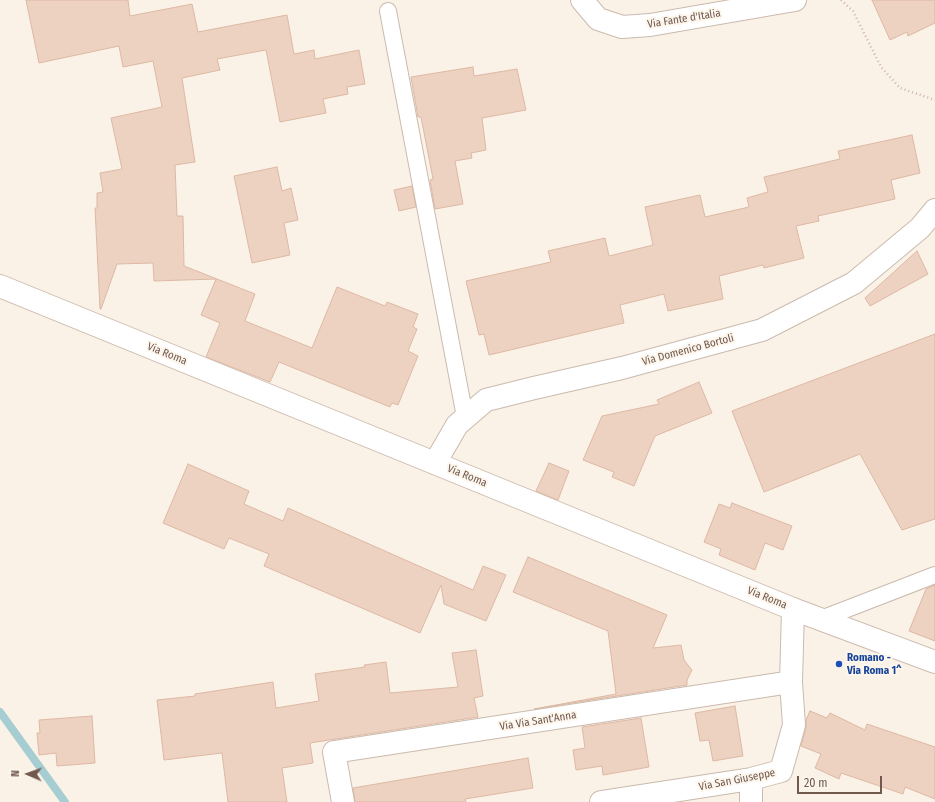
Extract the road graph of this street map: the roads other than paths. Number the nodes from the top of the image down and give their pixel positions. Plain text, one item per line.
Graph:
1 (582, 0) edge
2 (795, 0) edge
3 (388, 11) dead end
4 (935, 210) edge
5 (0, 286) edge
6 (465, 417) junction
7 (436, 463) junction
8 (935, 575) edge
9 (793, 609) junction
10 (821, 619) junction
11 (935, 662) edge
12 (791, 682) junction
13 (750, 779) junction
14 (343, 802) edge
15 (601, 802) edge
16 (751, 802) edge

1 - 2 street, Via Fante d'Italia
3 - 6 lane
4 - 6 street, Via Domenico Bortoli
5 - 7 street, Via Roma
6 - 7 street, Via Domenico Bortoli
7 - 9 street, Via Roma
8 - 10 lane
9 - 10 street, Via Roma
9 - 12 street, Via San Giuseppe
10 - 11 street, Via Roma
12 - 13 street, Via San Giuseppe
12 - 14 street, Via Via Sant'Anna
13 - 15 street, Via San Giuseppe
13 - 16 street

